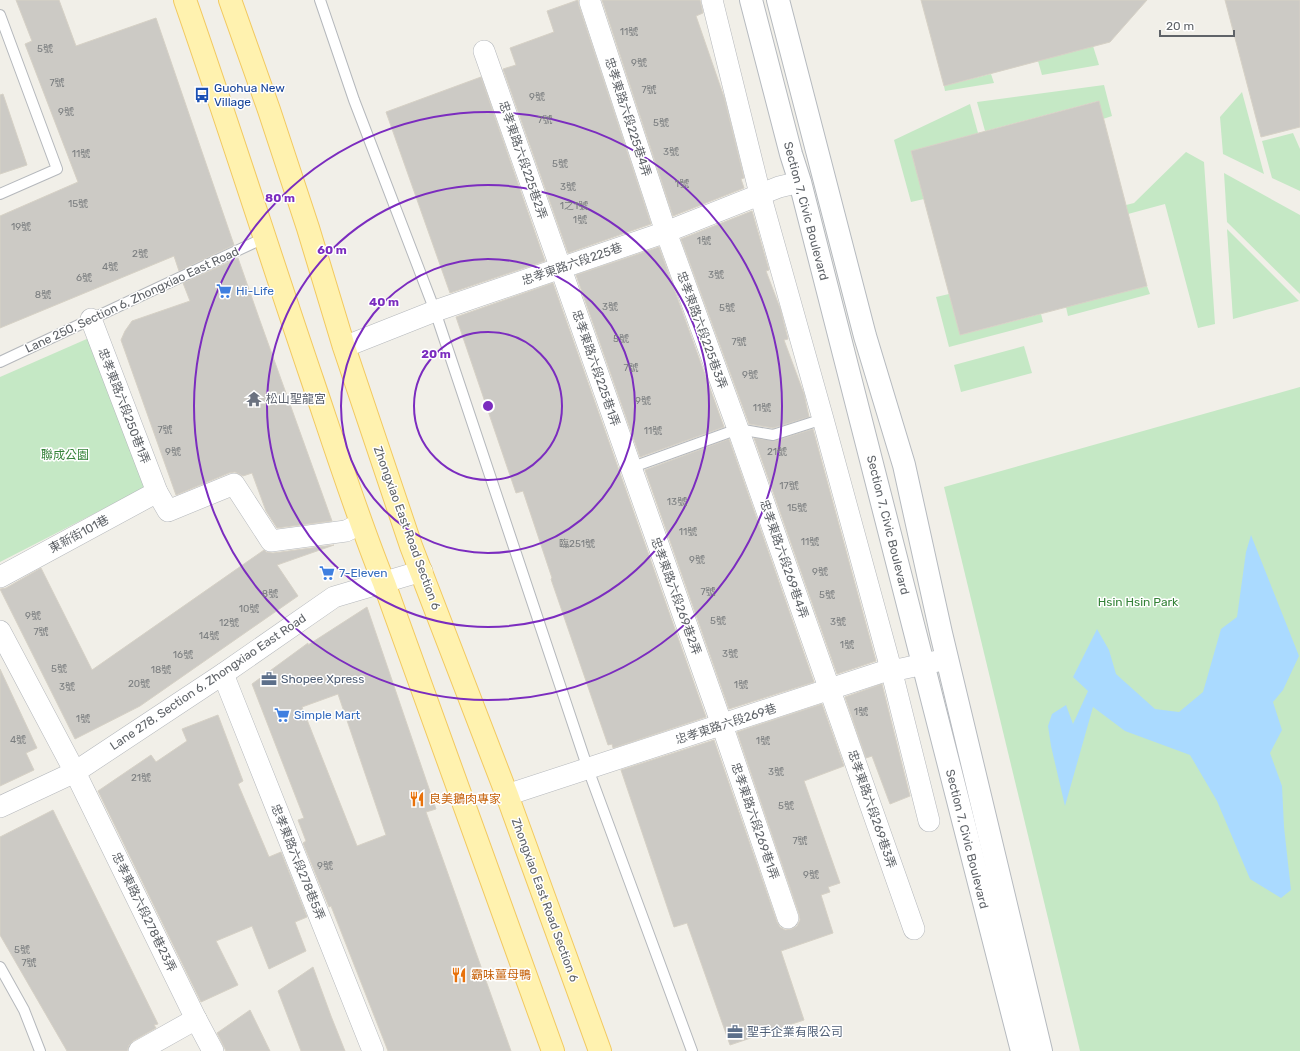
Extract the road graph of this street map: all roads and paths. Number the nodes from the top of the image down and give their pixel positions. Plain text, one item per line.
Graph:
1 (185, 0) edge
2 (230, 0) edge
3 (320, 0) edge
4 (712, 0) edge
5 (751, 0) edge
6 (778, 0) edge
7 (590, 2) dead end
8 (0, 14) edge
9 (484, 51) dead end
10 (800, 182) junction
11 (0, 194) edge
12 (760, 194) junction
13 (666, 232) junction
14 (264, 238) junction
15 (561, 268) junction
16 (435, 311) junction
17 (91, 319) junction
18 (344, 347) junction
19 (0, 362) edge
20 (823, 419) junction
21 (738, 429) junction
22 (630, 468) junction
23 (157, 492) junction
24 (360, 524) junction
25 (422, 571) junction
26 (0, 577) edge
27 (384, 583) junction
28 (0, 631) edge
29 (947, 659) junction
30 (923, 663) junction
31 (891, 669) junction
32 (223, 674) junction
33 (830, 689) junction
34 (722, 725) junction
35 (588, 769) junction
36 (76, 772) junction
37 (507, 795) junction
38 (0, 807) edge
39 (929, 821) dead end
40 (788, 918) dead end
41 (914, 929) dead end
42 (0, 967) edge
43 (196, 1019) junction
44 (40, 1051) edge
45 (138, 1051) edge
46 (213, 1051) edge
47 (373, 1051) edge
48 (553, 1051) edge
49 (600, 1051) edge
50 (692, 1051) edge
51 (1022, 1051) edge
52 (1041, 1051) edge

1 - 14 main road
2 - 18 main road, Zhongxiao East Road Section 6
3 - 16 lane
4 - 12 street
5 - 10 street, Section 7, Civic Boulevard
6 - 29 street, Section 7, Civic Boulevard
7 - 13 street, 忠孝東路六段225巷4弄
8 - 11 lane
9 - 15 street, 忠孝東路六段225巷2弄
10 - 12 street, 忠孝東路六段225巷
10 - 30 street, Section 7, Civic Boulevard
12 - 13 street, 忠孝東路六段225巷
12 - 20 street
13 - 15 street, 忠孝東路六段225巷
13 - 21 street, 忠孝東路六段225巷3弄
14 - 17 lane, Lane 250, Section 6, Zhongxiao East Road
14 - 24 main road
15 - 16 street, 忠孝東路六段225巷
15 - 22 street, 忠孝東路六段225巷1弄
16 - 18 street, 忠孝東路六段225巷
16 - 35 lane
17 - 19 lane, Lane 250, Section 6, Zhongxiao East Road
17 - 23 street, 忠孝東路六段250巷1弄
18 - 25 main road, Zhongxiao East Road Section 6
20 - 21 lane
20 - 31 street
21 - 22 lane
21 - 33 street, 忠孝東路六段269巷4弄
22 - 34 street, 忠孝東路六段269巷2弄
23 - 24 street, 忠孝東路六段250巷1弄
23 - 26 street, 東新街101巷
24 - 27 main road
25 - 27 street, Lane 278, Section 6, Zhongxiao East Road
25 - 37 main road, Zhongxiao East Road Section 6
27 - 32 street, Lane 278, Section 6, Zhongxiao East Road
27 - 48 main road
28 - 36 street, 忠孝東路六段278巷23弄
29 - 30 street, 忠孝東路六段269巷
29 - 52 street, Section 7, Civic Boulevard
30 - 31 street, 忠孝東路六段269巷
30 - 51 street, Section 7, Civic Boulevard
31 - 33 street, 忠孝東路六段269巷
31 - 39 street
32 - 36 street, Lane 278, Section 6, Zhongxiao East Road
32 - 47 street, 忠孝東路六段278巷5弄
33 - 34 street, 忠孝東路六段269巷
33 - 41 street, 忠孝東路六段269巷3弄
34 - 35 street, 忠孝東路六段269巷
34 - 40 street, 忠孝東路六段269巷1弄
35 - 37 street, 忠孝東路六段269巷
35 - 50 lane
36 - 38 street, Lane 278, Section 6, Zhongxiao East Road
36 - 43 street, 忠孝東路六段278巷23弄
37 - 49 main road, Zhongxiao East Road Section 6
42 - 44 lane
43 - 45 street
43 - 46 street, 忠孝東路六段278巷23弄

